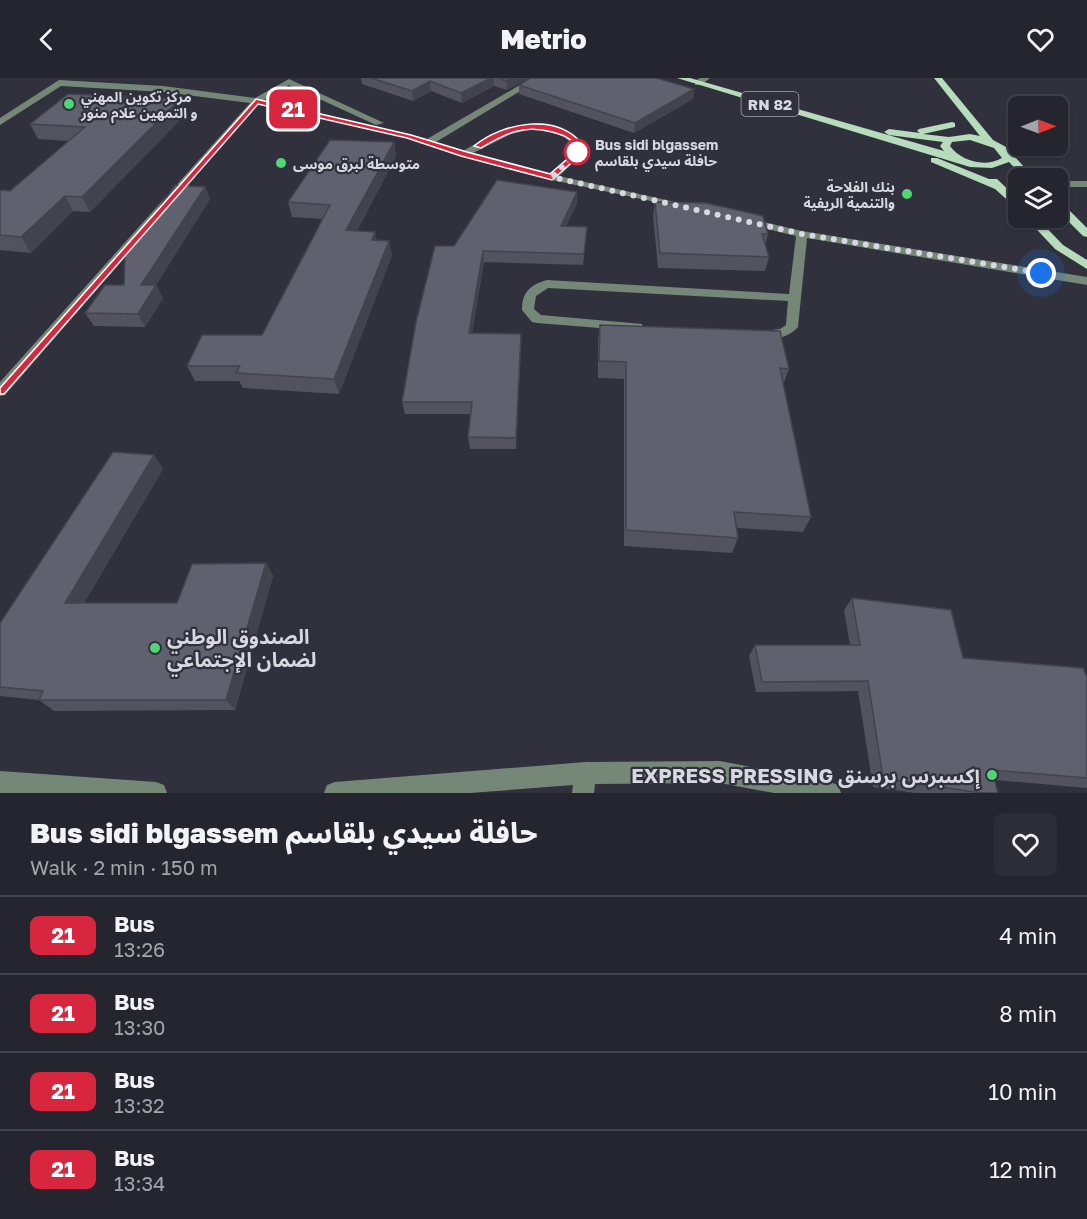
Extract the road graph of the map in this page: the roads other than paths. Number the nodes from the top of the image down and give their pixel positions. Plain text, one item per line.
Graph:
1 (538, 78) edge
2 (681, 78) edge
3 (938, 78) edge
4 (284, 80) edge
5 (702, 80) edge
6 (63, 81) edge
7 (172, 83) dead end
8 (944, 87) junction
9 (163, 88) junction
10 (256, 101) junction
11 (0, 122) edge
12 (952, 125) junction
13 (409, 136) junction
14 (893, 136) junction
15 (951, 139) junction
16 (428, 142) junction
17 (990, 142) junction
18 (464, 154) junction
19 (1006, 154) junction
20 (961, 160) junction
21 (1019, 168) edge
22 (552, 177) junction
23 (1068, 184) edge
24 (1087, 184) edge
25 (1000, 187) junction
26 (1008, 195) edge
27 (688, 208) edge
28 (1068, 216) edge
29 (734, 218) edge
30 (1041, 228) edge
31 (802, 234) junction
32 (1087, 234) edge
33 (1087, 265) edge
34 (1087, 281) edge
35 (796, 298) junction
36 (645, 328) edge
37 (752, 336) edge
38 (0, 391) edge
39 (0, 782) edge
40 (584, 783) edge
41 (156, 793) edge
42 (335, 793) edge
43 (830, 793) edge

1 - 16 street
2 - 5 main road, RN 82
3 - 8 main road
4 - 10 street
4 - 13 street
5 - 14 main road, RN 82
6 - 9 street
6 - 11 street
7 - 9 street
8 - 12 main road
8 - 17 main road
9 - 10 street
10 - 13 street
10 - 38 street
12 - 14 main road
12 - 15 main road
13 - 16 street
14 - 15 main road, RN 82
14 - 20 main road, RN 82
14 - 25 main road
15 - 17 main road
15 - 20 main road
16 - 18 street
17 - 19 main road
18 - 22 street
18 - 22 street
19 - 20 main road
19 - 21 main road
20 - 25 main road
22 - 27 street
23 - 24 street
25 - 26 main road
28 - 32 main road
29 - 31 street
30 - 33 main road
31 - 34 street
31 - 35 street
35 - 36 street
35 - 37 street
39 - 41 street
40 - 42 street
40 - 43 street

